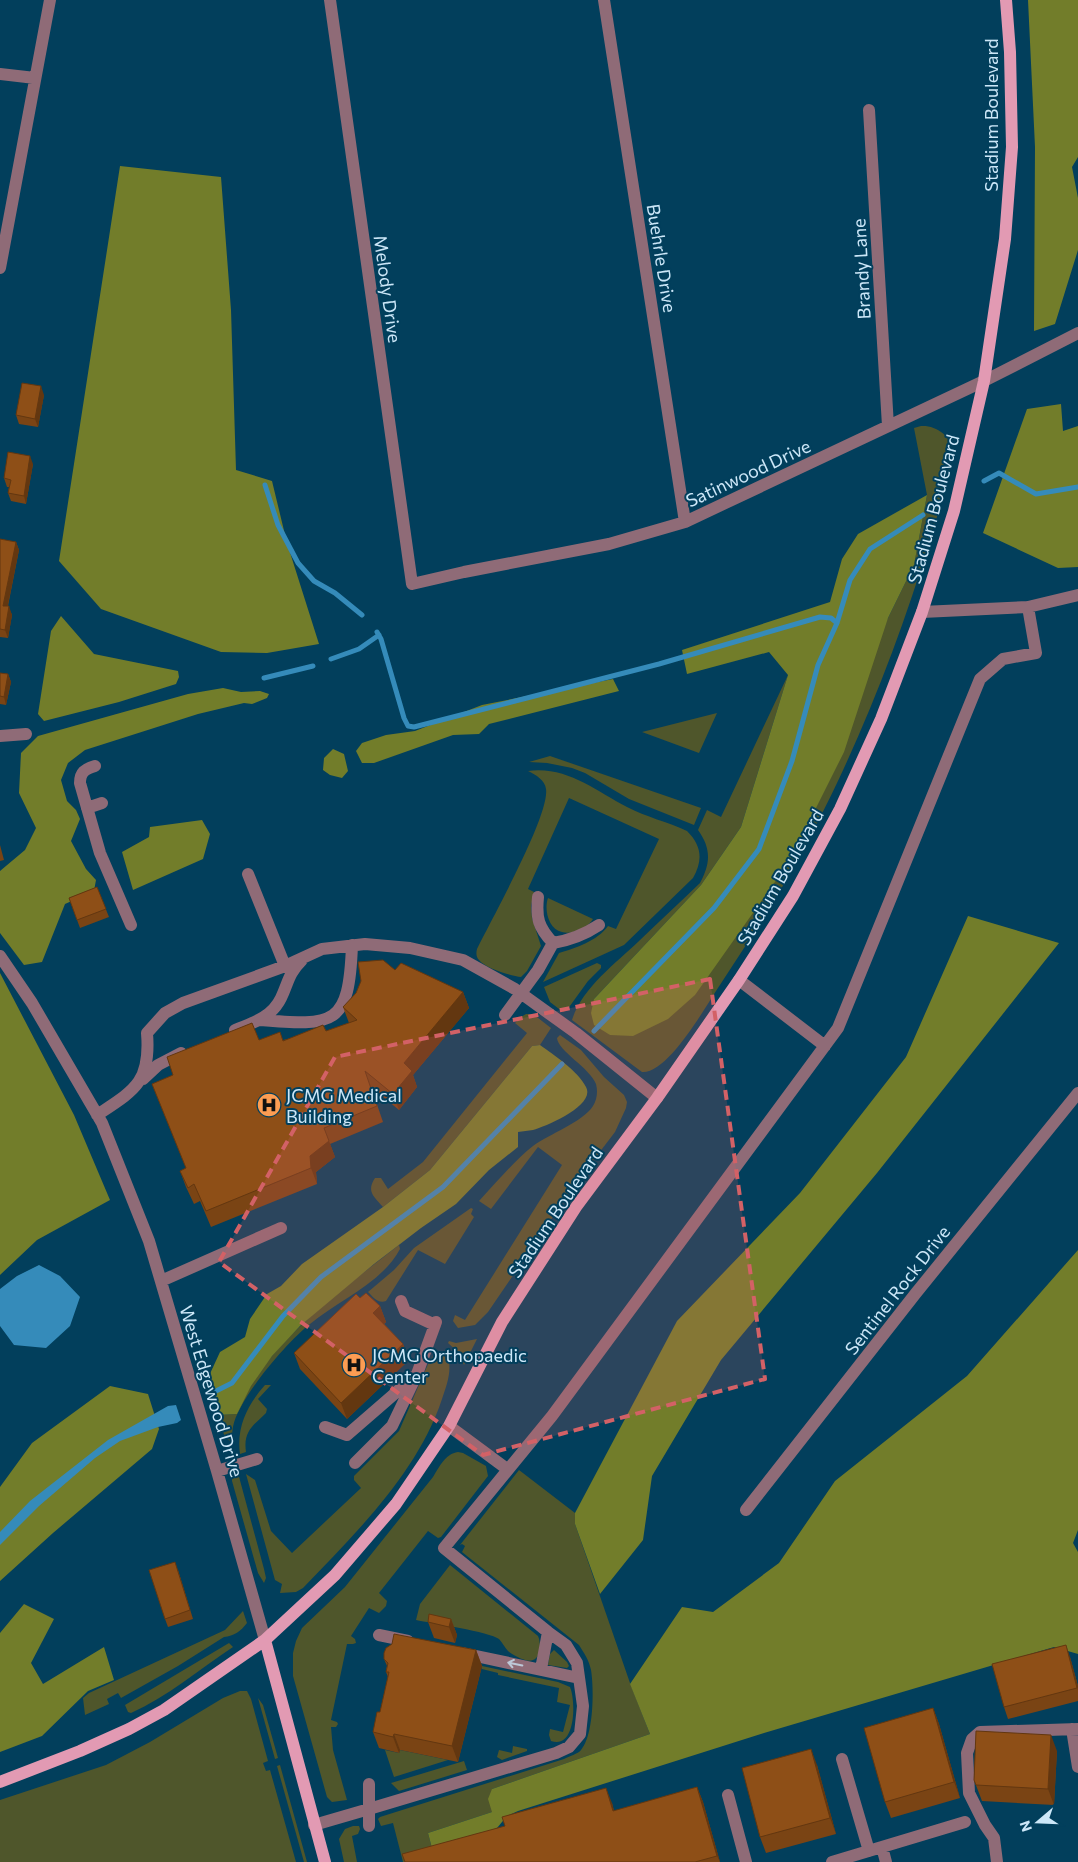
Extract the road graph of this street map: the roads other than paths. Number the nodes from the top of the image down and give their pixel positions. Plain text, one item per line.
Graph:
1 (50, 0) edge
2 (330, 0) edge
3 (604, 0) edge
4 (1006, 0) edge
5 (0, 74) edge
6 (36, 78) junction
7 (870, 110) dead end
8 (0, 268) edge
9 (1078, 332) edge
10 (984, 381) junction
11 (888, 426) junction
12 (685, 522) junction
13 (412, 584) joint
14 (1078, 595) edge
15 (1028, 607) junction
16 (922, 612) junction
17 (26, 734) dead end
18 (0, 736) edge
19 (94, 766) dead end
20 (102, 803) dead end
21 (87, 808) junction
22 (248, 874) dead end
23 (538, 897) dead end
24 (130, 924) dead end
25 (599, 925) dead end
26 (553, 943) junction
27 (352, 945) junction
28 (0, 956) edge
29 (305, 957) junction
30 (285, 966) junction
31 (739, 980) junction
32 (522, 994) junction
33 (505, 1015) dead end
34 (141, 1020) dead end
35 (260, 1020) junction
36 (147, 1033) junction
37 (222, 1036) edge
38 (825, 1046) junction
39 (190, 1049) edge
40 (142, 1079) junction
41 (1078, 1093) edge
42 (657, 1098) junction
43 (97, 1115) junction
44 (281, 1228) dead end
45 (161, 1281) junction
46 (402, 1302) dead end
47 (417, 1374) junction
48 (448, 1426) junction
49 (325, 1427) dead end
50 (257, 1459) dead end
51 (355, 1463) dead end
52 (507, 1469) junction
53 (218, 1470) junction
54 (746, 1510) dead end
55 (548, 1632) junction
56 (378, 1635) dead end
57 (265, 1640) junction
58 (422, 1644) edge
59 (450, 1650) edge
60 (541, 1669) junction
61 (579, 1678) junction
62 (1075, 1729) edge
63 (842, 1759) dead end
64 (1078, 1767) edge
65 (0, 1782) edge
66 (370, 1784) dead end
67 (728, 1795) dead end
68 (369, 1809) junction
69 (965, 1822) dead end
70 (314, 1825) junction
71 (369, 1826) dead end
72 (882, 1847) junction
73 (869, 1851) junction
74 (325, 1862) edge
75 (746, 1862) edge
76 (832, 1862) edge
77 (886, 1862) edge
78 (998, 1862) edge

1 - 6 street
2 - 13 street, Melody Drive
3 - 12 street, Buehrle Drive
4 - 10 main road, Stadium Boulevard
5 - 6 street
6 - 8 street
7 - 11 street, Brandy Lane
9 - 10 street, Satinwood Drive
10 - 11 street, Satinwood Drive
10 - 16 main road, Stadium Boulevard
11 - 12 street, Satinwood Drive
12 - 13 street, Satinwood Drive
14 - 15 street
15 - 16 street
15 - 38 street
16 - 31 main road, Stadium Boulevard
17 - 18 street
19 - 21 street
20 - 21 street
21 - 24 street
22 - 30 street
23 - 26 street
25 - 26 street
26 - 32 street
27 - 29 street
27 - 32 street
27 - 35 street
28 - 43 street, West Edgewood Drive
29 - 30 street
29 - 35 street
30 - 36 street
31 - 38 street
31 - 42 main road, Stadium Boulevard
32 - 33 street
32 - 42 street
34 - 36 street
35 - 37 street
36 - 40 street
38 - 52 street
39 - 40 street
40 - 43 street
41 - 54 street, Sentinel Rock Drive
42 - 48 main road, Stadium Boulevard
43 - 45 street, West Edgewood Drive
44 - 45 street
45 - 53 street, West Edgewood Drive
46 - 47 street
47 - 49 street
47 - 51 street
48 - 52 street
48 - 57 main road, Stadium Boulevard
50 - 53 street
52 - 55 street
53 - 57 street, West Edgewood Drive
55 - 60 street
55 - 61 street
56 - 58 street
57 - 65 main road, Stadium Boulevard
57 - 70 main road, West Edgewood Drive
60 -> 59 street
60 - 61 street
61 - 68 street
62 - 64 street
62 - 78 street
63 - 73 street
66 - 68 street
67 - 75 street
68 - 70 street
68 - 71 street
69 - 72 street
70 - 74 main road, West Edgewood Drive
72 - 73 street
72 - 77 street
73 - 76 street

